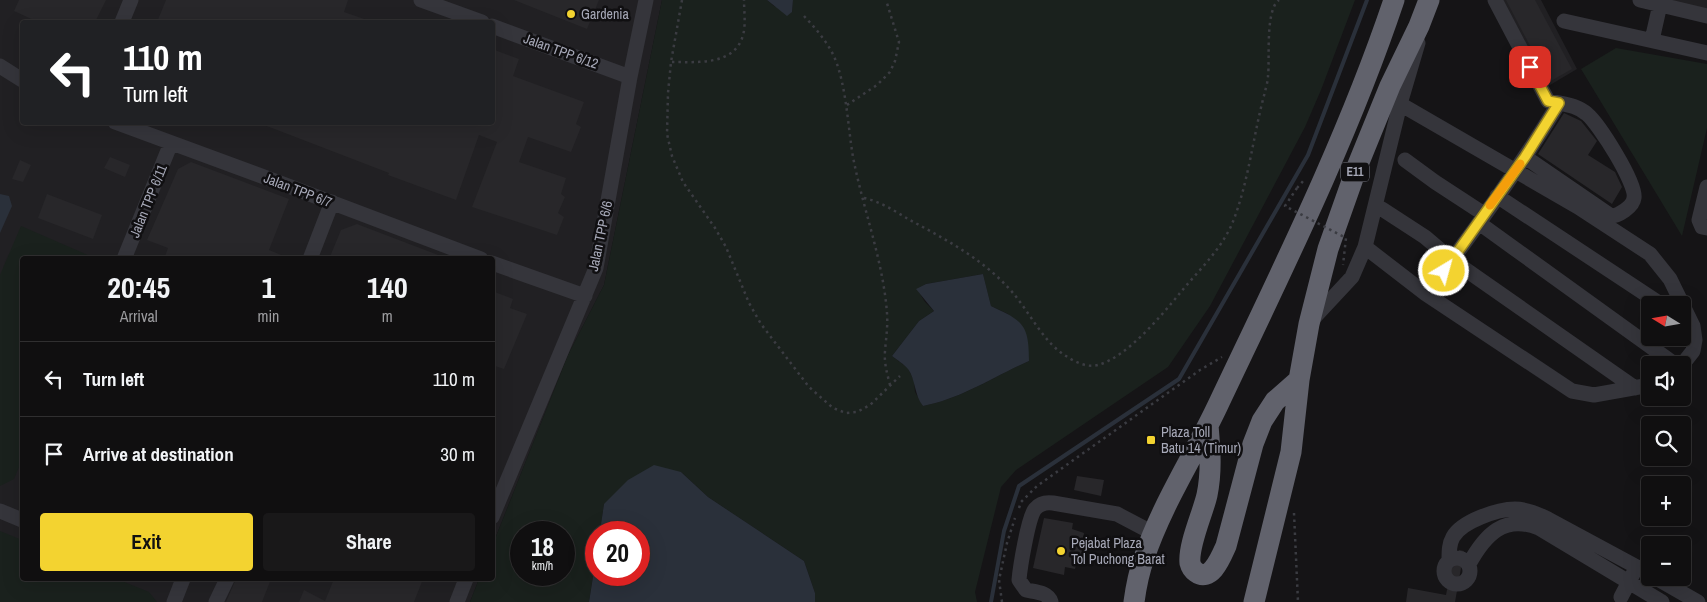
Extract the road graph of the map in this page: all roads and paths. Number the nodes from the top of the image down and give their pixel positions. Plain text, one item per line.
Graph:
1 (131, 0) edge
2 (421, 0) edge
3 (646, 0) edge
4 (682, 0) edge
5 (744, 0) edge
6 (886, 0) edge
7 (1279, 0) edge
8 (1394, 0) edge
9 (1429, 0) edge
10 (1495, 0) edge
11 (1640, 0) edge
12 (1661, 3) edge
13 (804, 16) dead end
14 (1707, 16) edge
15 (123, 20) edge
16 (476, 20) edge
17 (1564, 21) dead end
18 (1419, 26) junction
19 (495, 27) edge
20 (1652, 40) junction
21 (1707, 53) edge
22 (671, 62) junction
23 (0, 66) edge
24 (630, 77) junction
25 (20, 79) edge
26 (1559, 103) junction
27 (1400, 104) junction
28 (847, 105) junction
29 (123, 125) edge
30 (171, 143) junction
31 (1525, 157) junction
32 (1405, 160) dead end
33 (1515, 170) junction
34 (1707, 187) edge
35 (1297, 188) dead end
36 (1497, 196) junction
37 (864, 198) junction
38 (332, 202) junction
39 (1382, 209) dead end
40 (1482, 218) junction
41 (1707, 228) edge
42 (1365, 247) junction
43 (125, 256) edge
44 (311, 256) edge
45 (472, 256) edge
46 (1452, 260) junction
47 (495, 264) edge
48 (1343, 265) dead end
49 (1426, 294) junction
50 (585, 296) junction
51 (1648, 296) edge
52 (1677, 296) edge
53 (1309, 324) junction
54 (1691, 330) edge
55 (1224, 356) dead end
56 (1664, 356) edge
57 (1689, 356) edge
58 (900, 376) dead end
59 (1299, 380) junction
60 (890, 384) junction
61 (1641, 385) edge
62 (1641, 386) edge
63 (1208, 425) junction
64 (1294, 508) dead end
65 (495, 510) edge
66 (0, 511) edge
67 (20, 515) edge
68 (1154, 533) junction
69 (1449, 560) junction
70 (1469, 564) junction
71 (1641, 568) edge
72 (1641, 573) edge
73 (180, 581) edge
74 (226, 581) edge
75 (465, 581) edge
76 (1629, 583) junction
77 (1665, 586) edge
78 (1621, 597) dead end
79 (1677, 597) edge
80 (174, 602) edge
81 (216, 602) edge
82 (457, 602) edge
83 (1002, 602) edge
84 (1051, 602) edge
85 (1134, 602) edge
86 (1254, 602) edge
87 (1298, 602) edge
88 (1662, 602) edge
89 (1698, 602) edge

1 - 15 street
2 - 16 street
3 - 24 street, Jalan TPP 6/6
4 - 22 path
5 - 22 path
6 - 28 path
7 - 37 path
8 - 63 highway, E11
9 - 18 highway, E11
10 - 26 street
11 - 12 street
12 - 14 street
12 - 20 street
13 - 28 path
17 - 20 street
18 - 27 street
18 - 53 highway, E11
19 - 24 street, Jalan TPP 6/12
20 - 21 street
22 - 60 path
23 - 25 street
24 - 50 street, Jalan TPP 6/6
26 - 31 street
26 - 31 street
27 - 33 street
27 - 42 street
28 - 37 path
29 - 30 street, Jalan TPP 6/7
30 - 38 street, Jalan TPP 6/7
30 - 43 street, Jalan TPP 6/11
31 - 33 street
32 - 40 street
33 - 36 street
33 - 52 street
34 - 41 street
35 - 48 path, bridge
36 - 40 street
36 - 51 street
37 - 60 path
38 - 44 street
38 - 45 street, Jalan TPP 6/7
39 - 46 street
40 - 46 street
40 - 56 street
42 - 49 street
42 - 53 street
46 - 49 street
46 - 61 street
47 - 50 street
49 - 62 street
50 - 65 street, Jalan TPP 6/6
53 - 59 highway, E11
54 - 57 street
55 - 83 path
58 - 60 path
59 - 63 highway
59 - 86 highway, E11
63 - 68 highway, E11
64 - 87 path
66 - 67 street
68 - 84 street
68 - 85 highway, E11
69 - 70 street
69 - 70 street
69 - 71 street
70 - 76 street
72 - 76 street
73 - 80 street
74 - 81 street
75 - 82 street
76 - 78 street
76 - 88 street
77 - 79 street
79 - 89 street

